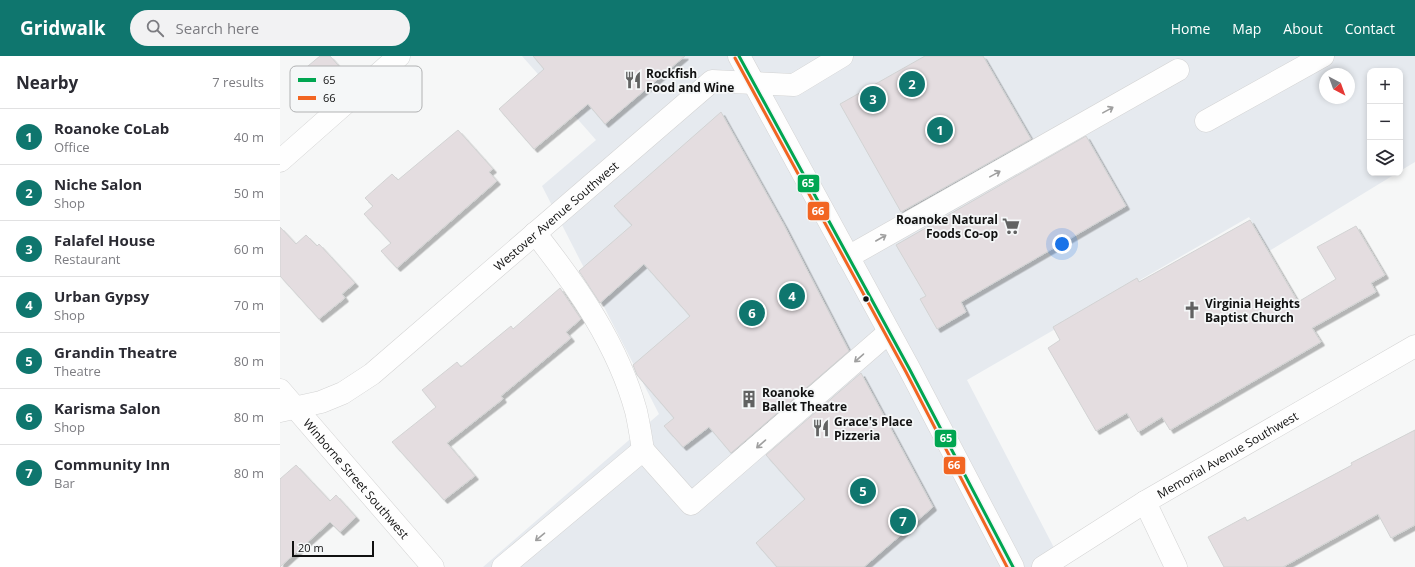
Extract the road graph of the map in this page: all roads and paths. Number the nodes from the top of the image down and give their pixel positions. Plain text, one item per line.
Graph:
1 (399, 56) edge
2 (739, 56) edge
3 (842, 56) edge
4 (1323, 56) edge
5 (388, 66) edge
6 (1178, 70) dead end
7 (753, 82) junction
8 (335, 112) edge
9 (1206, 121) dead end
10 (280, 160) edge
11 (536, 233) junction
12 (848, 257) junction
13 (888, 333) junction
14 (1415, 346) edge
15 (280, 390) edge
16 (288, 410) edge
17 (643, 450) junction
18 (1145, 502) junction
19 (433, 567) edge
20 (503, 567) edge
21 (1013, 567) edge
22 (1042, 567) edge
23 (1176, 567) edge

1 - 5 street
2 - 7 street
3 - 7 street, Westover Avenue Southwest
4 - 9 street
12 -> 6 street
7 - 11 street, Westover Avenue Southwest
7 - 12 street
8 - 10 street
11 - 16 street, Westover Avenue Southwest
11 - 17 street
12 - 13 street
13 -> 17 street
13 - 21 street
14 - 18 street, Memorial Avenue Southwest
15 - 16 street, Winborne Street Southwest
16 - 19 street, Winborne Street Southwest
17 -> 20 street
18 - 22 street, Memorial Avenue Southwest
18 - 23 street

